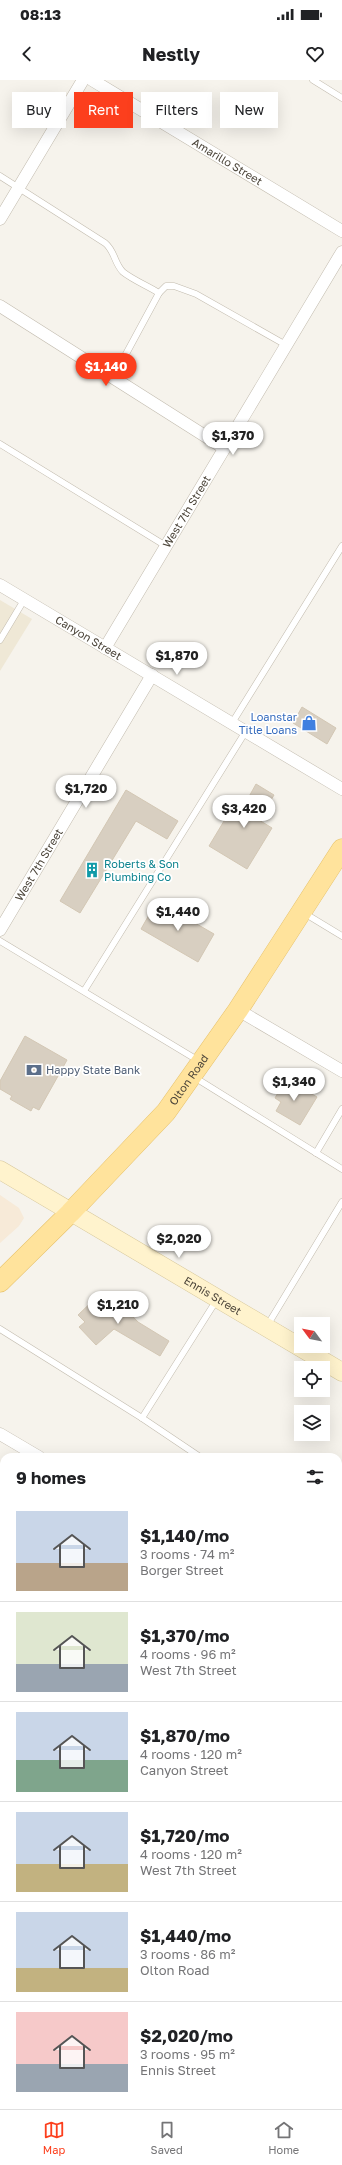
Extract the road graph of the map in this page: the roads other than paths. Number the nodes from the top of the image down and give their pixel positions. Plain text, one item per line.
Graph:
1 (84, 80) edge
2 (92, 80) edge
3 (313, 80) edge
4 (342, 98) edge
5 (0, 176) edge
6 (18, 188) junction
7 (0, 219) edge
8 (342, 231) edge
9 (342, 252) edge
10 (159, 293) junction
11 (0, 306) edge
12 (286, 346) junction
13 (113, 378) junction
14 (0, 444) edge
15 (224, 448) junction
16 (166, 546) junction
17 (342, 546) edge
18 (0, 585) edge
19 (24, 600) junction
20 (0, 640) edge
21 (105, 648) junction
22 (152, 675) junction
23 (232, 723) junction
24 (246, 732) junction
25 (342, 789) edge
26 (342, 849) edge
27 (302, 912) junction
28 (0, 930) edge
29 (342, 936) edge
30 (0, 941) edge
31 (84, 992) junction
32 (238, 1010) junction
33 (197, 1069) junction
34 (342, 1072) edge
35 (342, 1109) edge
36 (316, 1153) junction
37 (342, 1169) edge
38 (4, 1174) edge
39 (342, 1202) edge
40 (70, 1213) junction
41 (0, 1282) edge
42 (218, 1299) junction
43 (267, 1328) junction
44 (0, 1329) edge
45 (342, 1372) edge
46 (142, 1418) junction
47 (0, 1434) edge
48 (32, 1453) edge
49 (194, 1453) edge

1 - 6 street
2 - 8 street, Amarillo Street
3 - 4 lane
5 - 6 lane
6 - 7 street
6 - 10 lane
9 - 12 street, West 7th Street
10 - 12 lane
10 - 13 lane
11 - 13 street
12 - 15 street, West 7th Street
13 - 15 street
14 - 16 lane
15 - 16 street, West 7th Street
16 - 21 street, West 7th Street
17 - 23 lane
18 - 19 street, Canyon Street
19 - 20 lane
19 - 21 street, Canyon Street
21 - 22 street, Canyon Street
22 - 23 street, Canyon Street
22 - 28 street, West 7th Street
23 - 24 street, Canyon Street
24 - 25 street, Canyon Street
24 - 31 lane
26 - 27 main road, Olton Road
27 - 29 lane
27 - 32 main road, Olton Road
30 - 31 lane
31 - 33 lane
32 - 33 main road, Olton Road
32 - 34 street
33 - 36 lane
33 - 40 main road, Olton Road
35 - 36 lane
36 - 37 lane
38 - 40 main road, Ennis Street
39 - 43 lane
40 - 41 main road, Olton Road
40 - 42 main road, Ennis Street
42 - 43 main road, Ennis Street
42 - 46 lane
43 - 45 main road, Ennis Street
44 - 46 lane
46 - 49 lane
47 - 48 street

